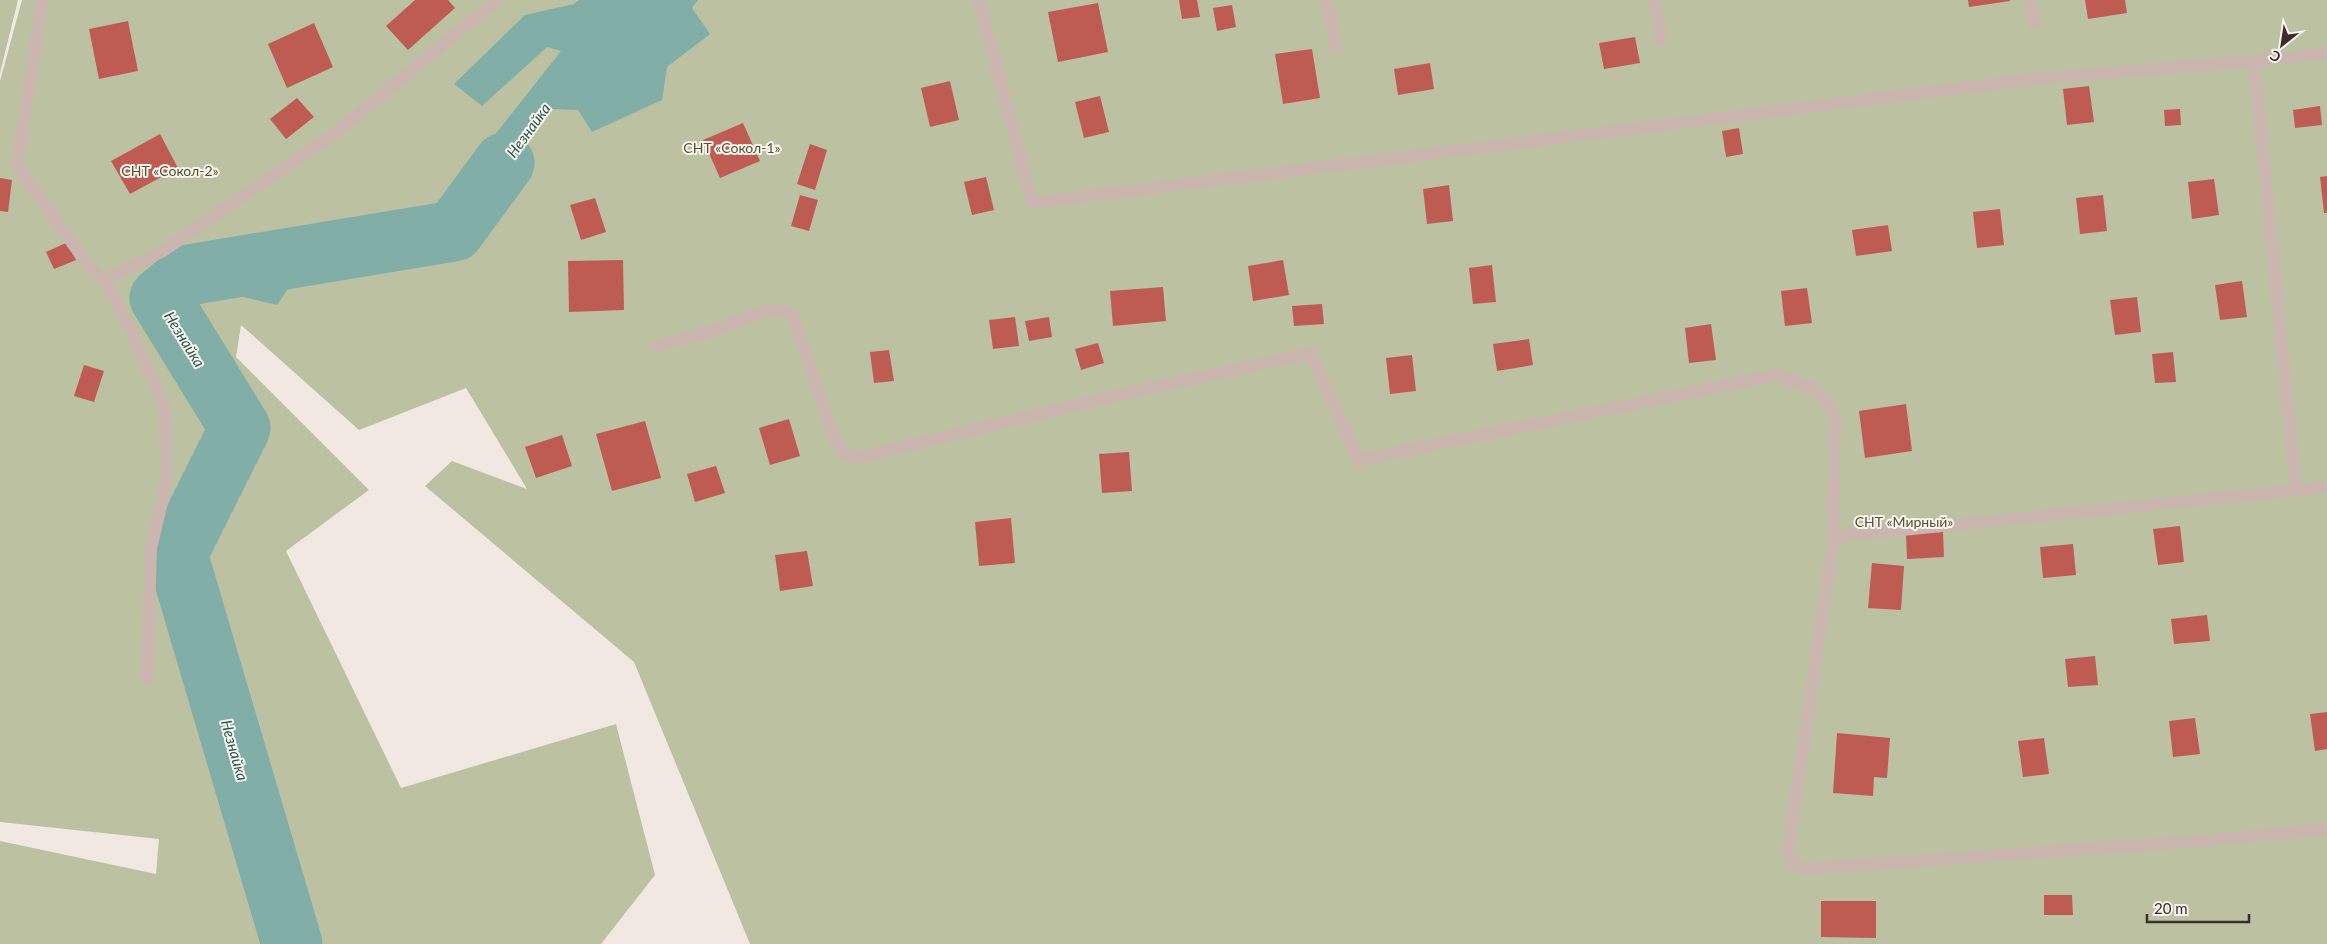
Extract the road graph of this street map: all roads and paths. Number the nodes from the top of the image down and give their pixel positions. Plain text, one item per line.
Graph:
1 (42, 0) edge
2 (496, 0) edge
3 (979, 0) edge
4 (1328, 0) edge
5 (1655, 0) edge
6 (2030, 0) edge
7 (2034, 23) dead end
8 (1661, 40) dead end
9 (1336, 48) dead end
10 (2327, 53) edge
11 (2254, 61) junction
12 (104, 280) junction
13 (656, 346) dead end
14 (2327, 487) edge
15 (2296, 490) junction
16 (1833, 537) junction
17 (147, 680) dead end
18 (2327, 829) edge

1 - 12 lane
2 - 12 lane
3 - 11 lane
4 - 9 lane
5 - 8 lane
6 - 7 lane
10 - 11 lane
11 - 15 lane
12 - 17 lane
13 - 16 lane
14 - 15 lane
15 - 16 lane
16 - 18 lane

